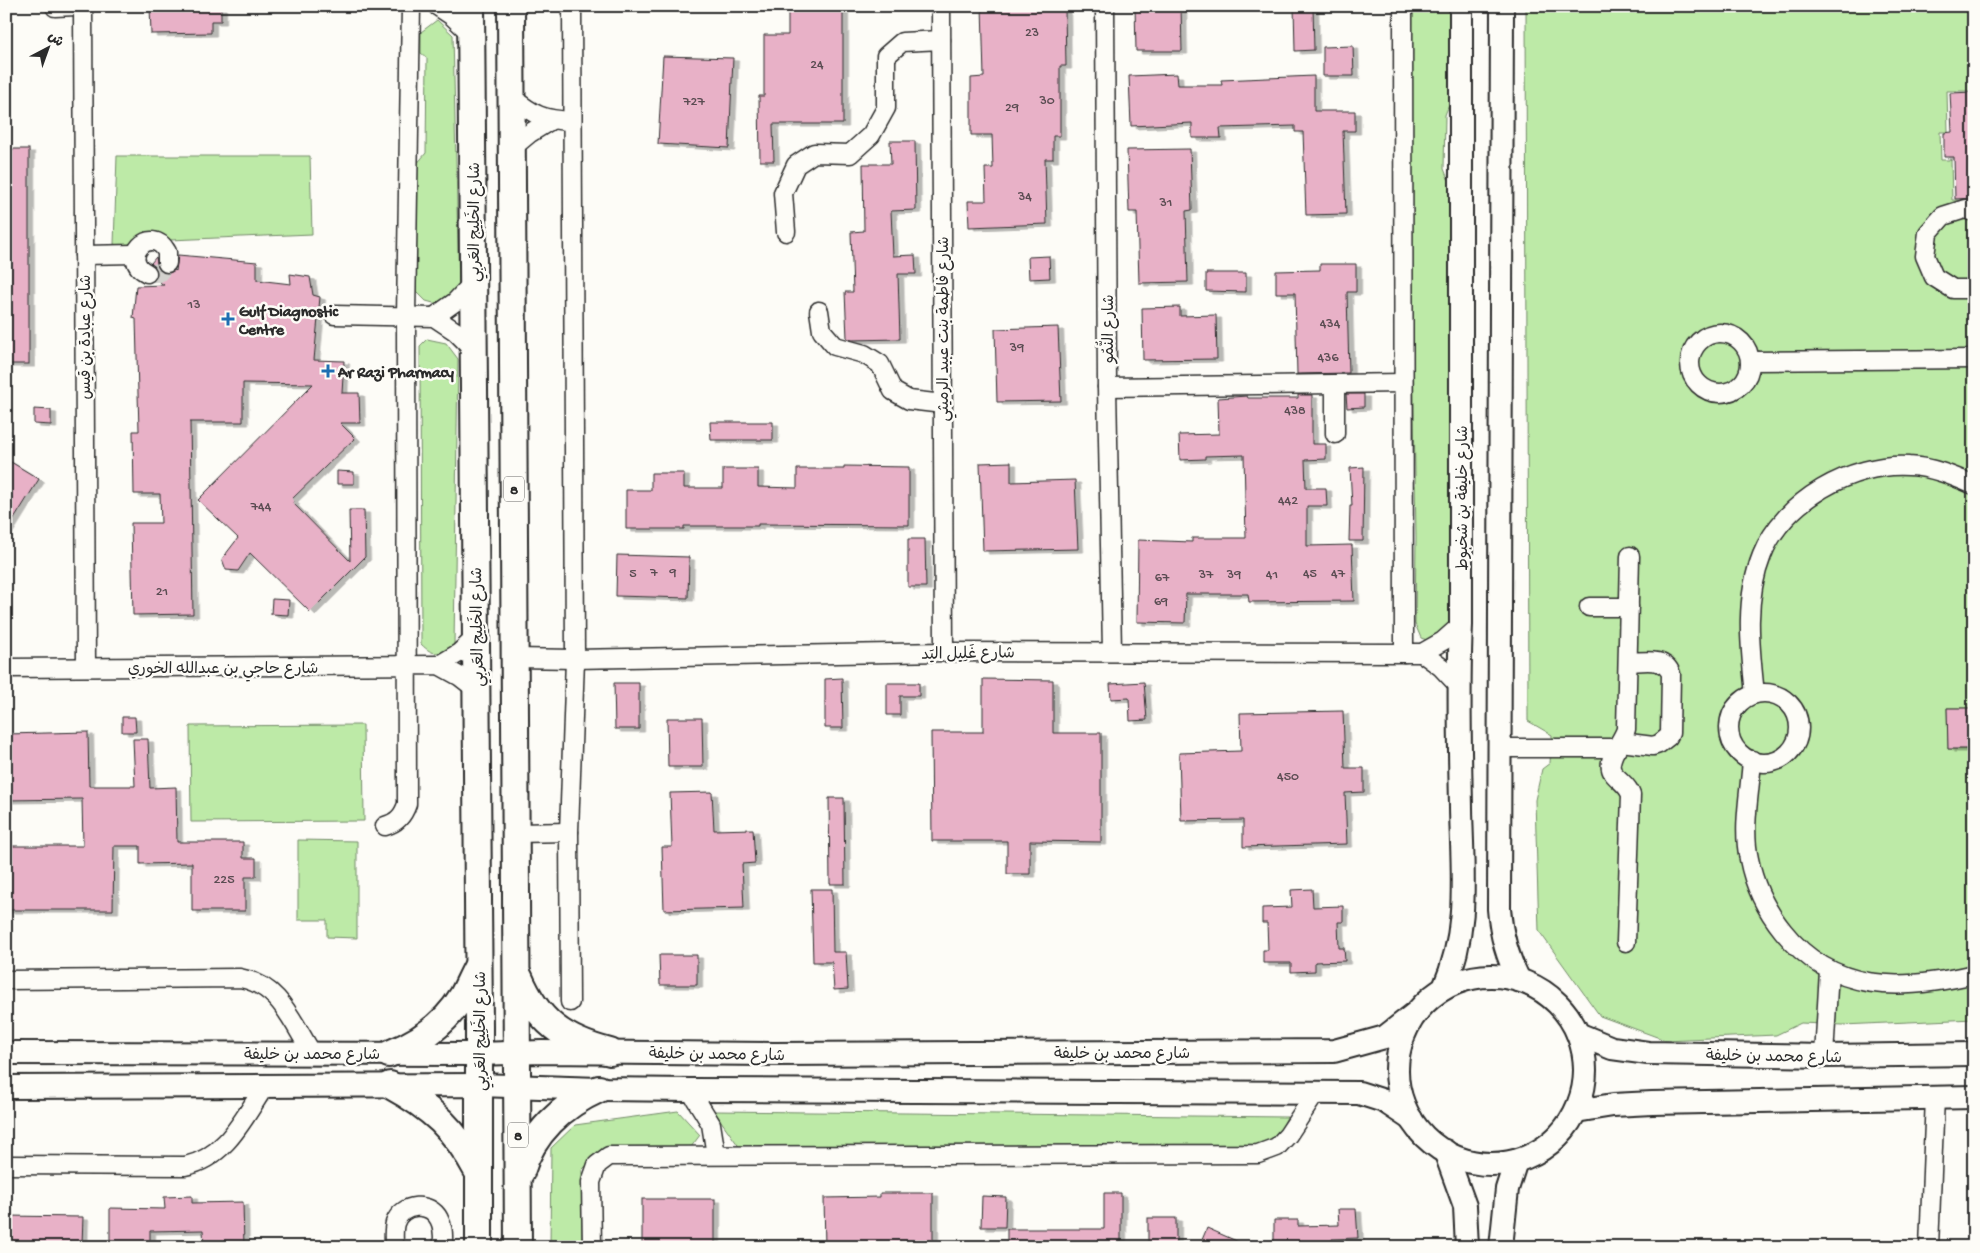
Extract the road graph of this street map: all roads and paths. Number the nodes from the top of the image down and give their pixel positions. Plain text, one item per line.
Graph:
1 (76, 6) edge
2 (83, 6) edge
3 (411, 6) edge
4 (437, 6) edge
5 (471, 6) edge
6 (511, 6) edge
7 (572, 6) edge
8 (941, 6) edge
9 (1105, 6) edge
10 (1403, 6) edge
11 (1461, 6) edge
12 (1502, 6) edge
13 (55, 7) edge
14 (471, 34) junction
15 (941, 40) junction
16 (511, 96) junction
17 (551, 120) junction
18 (572, 121) junction
19 (512, 148) junction
20 (1974, 212) edge
21 (786, 232) dead end
22 (135, 254) junction
23 (84, 255) junction
24 (167, 264) dead end
25 (147, 273) dead end
26 (473, 283) junction
27 (1974, 289) edge
28 (819, 311) dead end
29 (334, 315) dead end
30 (406, 316) junction
31 (434, 317) junction
32 (474, 350) junction
33 (1974, 359) edge
34 (1751, 361) dead end
35 (1403, 383) junction
36 (1334, 384) junction
37 (1108, 387) junction
38 (943, 404) junction
39 (1335, 434) dead end
40 (1974, 485) edge
41 (1630, 556) dead end
42 (1589, 607) dead end
43 (1629, 607) junction
44 (1461, 625) junction
45 (476, 637) junction
46 (1112, 651) junction
47 (944, 652) junction
48 (1404, 653) junction
49 (1422, 653) junction
50 (515, 658) junction
51 (575, 659) junction
52 (1628, 662) junction
53 (405, 665) junction
54 (439, 665) junction
55 (6, 668) edge
56 (86, 668) junction
57 (1458, 685) junction
58 (477, 690) junction
59 (1755, 694) junction
60 (1620, 745) junction
61 (1499, 748) junction
62 (1752, 760) junction
63 (384, 826) dead end
64 (569, 832) junction
65 (516, 833) junction
66 (1626, 942) dead end
67 (479, 964) junction
68 (1829, 971) junction
69 (517, 972) junction
70 (1974, 974) edge
71 (6, 980) edge
72 (1519, 980) junction
73 (1444, 988) junction
74 (570, 1002) dead end
75 (1417, 1012) junction
76 (1578, 1034) junction
77 (610, 1052) junction
78 (6, 1053) edge
79 (312, 1053) junction
80 (517, 1053) junction
81 (389, 1054) junction
82 (479, 1054) junction
83 (1974, 1054) edge
84 (1824, 1056) junction
85 (390, 1084) junction
86 (479, 1085) junction
87 (265, 1086) junction
88 (517, 1086) junction
89 (6, 1087) edge
90 (599, 1090) junction
91 (690, 1090) junction
92 (1315, 1094) junction
93 (1934, 1097) junction
94 (1974, 1097) edge
95 (1576, 1111) junction
96 (1412, 1119) junction
97 (1445, 1151) junction
98 (716, 1154) junction
99 (1516, 1161) junction
100 (6, 1165) edge
101 (478, 1173) junction
102 (518, 1185) junction
103 (394, 1247) edge
104 (443, 1247) edge
105 (479, 1247) edge
106 (518, 1247) edge
107 (592, 1247) edge
108 (1468, 1247) edge
109 (1501, 1247) edge
110 (1929, 1247) edge

1 - 13 street
2 - 23 street, شارع عبادة بن قيس
3 - 30 street
4 - 14 street
5 - 14 highway, شارع الخَلِيج العَربِي
6 - 16 highway, 8
7 - 18 street
8 - 15 street, شارع فاطمة بنت عبيد الرميثي
9 - 37 street, شارع النُّمُو
10 - 35 street
11 - 44 main road, شارع خليفة بن شخبوط
12 - 61 main road
14 - 26 highway, شارع الخَلِيج العَربِي
15 - 21 street
15 - 38 street, شارع فاطمة بنت عبيد الرميثي
16 - 17 street
16 - 19 highway, 8
17 - 18 street
17 - 19 street
18 - 51 street
19 - 50 highway, 8
20 - 27 street
22 - 23 street
22 - 24 street
22 - 25 street
23 - 56 street, شارع عبادة بن قيس
26 - 31 street
26 - 32 highway, شارع الخَلِيج العَربِي
28 - 38 street
29 - 30 street
30 - 31 street
30 - 53 street
31 - 32 street
32 - 45 highway, شارع الخَلِيج العَربِي
33 - 34 street
35 - 36 street
35 - 48 street
36 - 37 street
36 - 39 street
37 - 46 street, شارع النُّمُو
38 - 47 street, شارع فاطمة بنت عبيد الرميثي
40 - 59 street
41 - 43 street
42 - 43 street
43 - 52 street
44 - 49 street
44 - 57 main road, شارع خليفة بن شخبوط
45 - 54 street
45 - 58 highway, شارع الخَلِيج العَربِي
46 - 47 street, شارع غَلِيل اليَد
46 - 48 street, شارع غَلِيل اليَد
47 - 51 street, شارع غَلِيل اليَد
48 - 49 street, شارع غَلِيل اليَد
49 - 57 street
50 - 51 street, شارع غَلِيل اليَد
50 - 65 highway, 8
51 - 64 street
52 - 60 street
52 - 60 street
53 - 54 street, شارع حاجي بن عبدالله الخوري
53 - 56 street, شارع حاجي بن عبدالله الخوري
53 - 63 street
54 - 58 street, شارع حاجي بن عبدالله الخوري
55 - 56 street, شارع حاجي بن عبدالله الخوري
57 - 73 main road, شارع خليفة بن شخبوط
58 - 67 highway, شارع الخَلِيج العَربِي
59 - 62 street
59 - 62 street
60 - 61 street
60 - 66 street
61 - 72 main road
62 - 68 street
64 - 65 street
64 - 74 street
65 - 69 highway, 8
67 - 81 highway
67 - 82 highway, شارع الخَلِيج العَربِي
68 - 70 street
68 - 84 street
69 - 77 highway
69 - 80 highway, 8
71 - 79 street
72 - 73 main road
72 - 76 main road
73 - 75 main road
75 - 77 main road, شارع محمد بن خليفة
75 - 96 main road
76 - 84 main road, شارع محمد بن خليفة
76 - 95 main road
77 - 80 main road, شارع محمد بن خليفة
78 - 79 main road, شارع محمد بن خليفة
79 - 81 main road, شارع محمد بن خليفة
80 - 82 main road, شارع محمد بن خليفة
80 - 88 highway, 8
81 - 82 main road, شارع محمد بن خليفة
82 - 86 highway, شارع الخَلِيج العَربِي
83 - 84 main road, شارع محمد بن خليفة
85 - 86 main road, شارع محمد بن خليفة
85 - 87 main road, شارع محمد بن خليفة
85 - 101 highway
86 - 88 main road, شارع محمد بن خليفة
86 - 101 highway, شارع الخَلِيج العَربِي
87 - 89 main road, شارع محمد بن خليفة
87 - 100 street
88 - 90 main road, شارع محمد بن خليفة
88 - 102 highway, 8
90 - 91 main road, شارع محمد بن خليفة
90 - 102 highway
91 - 92 main road, شارع محمد بن خليفة
91 - 98 street
92 - 96 main road, شارع محمد بن خليفة
92 - 98 street
93 - 94 main road
93 - 95 main road
93 - 110 street
95 - 99 main road
96 - 97 main road
97 - 99 main road
97 - 108 main road
98 - 107 street
99 - 109 main road
101 - 105 highway, شارع الخَلِيج العَربِي
102 - 106 highway, 8
103 - 104 street

